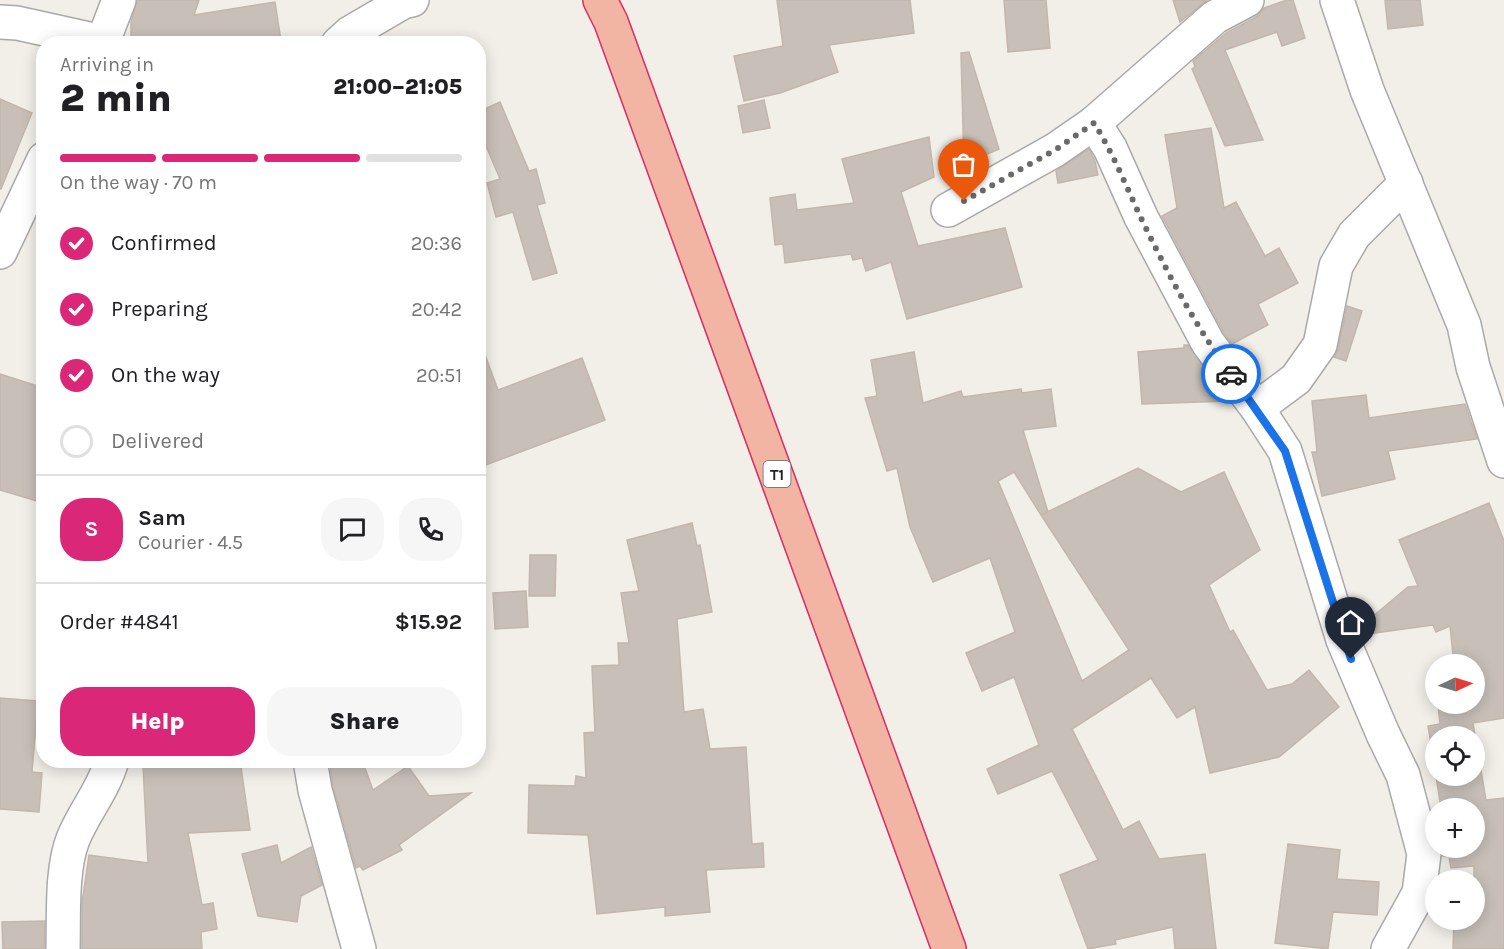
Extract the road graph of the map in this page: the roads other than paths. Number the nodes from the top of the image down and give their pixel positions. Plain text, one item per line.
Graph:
1 (119, 0) edge
2 (412, 0) edge
3 (600, 0) edge
4 (1247, 0) edge
5 (1337, 0) edge
6 (0, 22) edge
7 (72, 36) edge
8 (105, 36) edge
9 (347, 36) edge
10 (1094, 123) junction
11 (36, 176) edge
12 (1406, 183) junction
13 (948, 210) dead end
14 (0, 252) edge
15 (1257, 408) junction
16 (1504, 461) edge
17 (110, 768) edge
18 (311, 768) edge
19 (63, 949) edge
20 (359, 949) edge
21 (949, 949) edge
22 (1388, 949) edge

1 - 8 street
2 - 9 street
3 - 21 highway, T1
4 - 10 street
5 - 12 street
6 - 7 street
10 - 13 street
10 - 15 street
11 - 14 street
12 - 15 street
12 - 16 street
15 - 22 street
17 - 19 street
18 - 20 street

